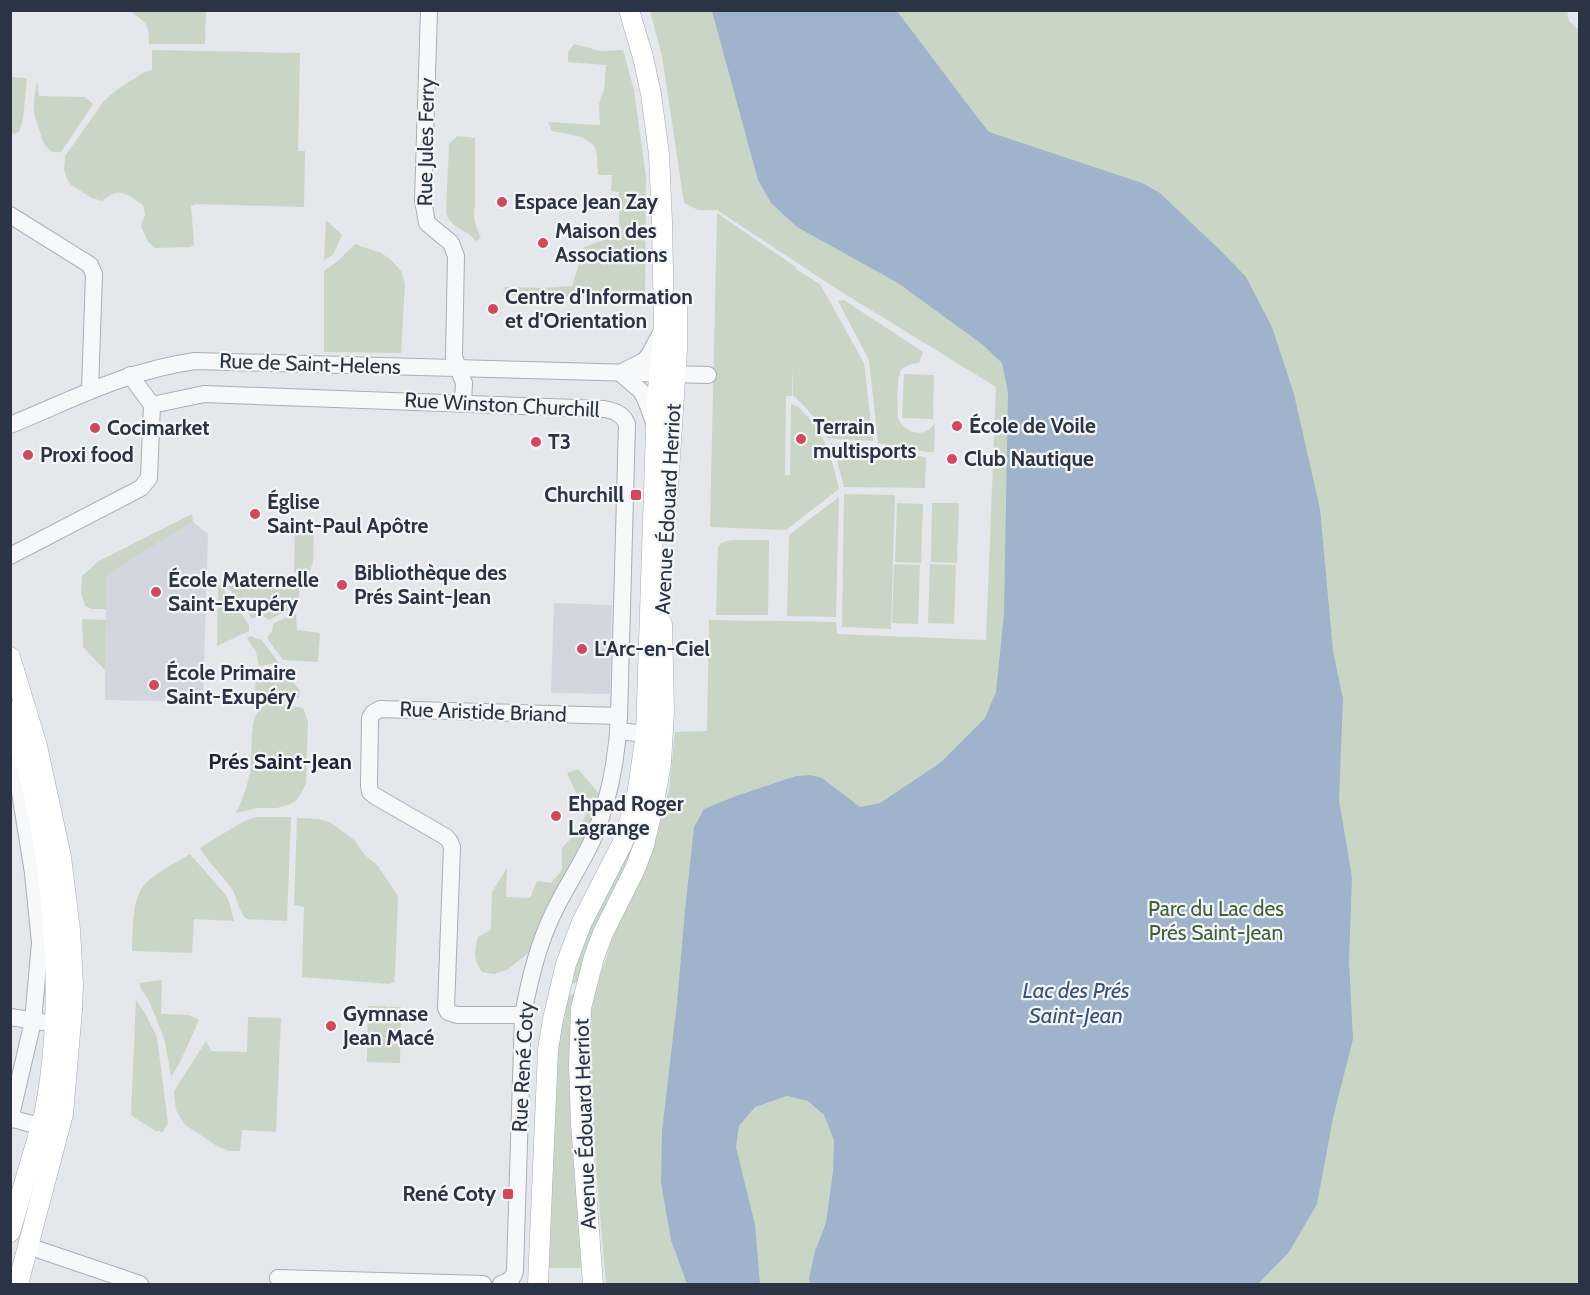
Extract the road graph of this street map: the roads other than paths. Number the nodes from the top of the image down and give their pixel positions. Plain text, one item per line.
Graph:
1 (429, 10) edge
2 (629, 10) edge
3 (641, 10) edge
4 (10, 215) edge
5 (664, 326) junction
6 (458, 368) junction
7 (620, 373) junction
8 (668, 374) junction
9 (130, 375) junction
10 (708, 375) dead end
11 (90, 390) junction
12 (463, 403) junction
13 (152, 405) junction
14 (10, 425) edge
15 (656, 429) junction
16 (10, 556) edge
17 (10, 657) edge
18 (10, 711) edge
19 (619, 723) junction
20 (646, 734) junction
21 (10, 759) edge
22 (523, 1015) junction
23 (10, 1017) edge
24 (33, 1021) junction
25 (55, 1024) junction
26 (11, 1119) edge
27 (49, 1126) junction
28 (10, 1232) edge
29 (28, 1246) junction
30 (102, 1278) edge
31 (278, 1278) dead end
32 (18, 1284) edge
33 (140, 1284) edge
34 (418, 1284) edge
35 (483, 1284) edge
36 (501, 1284) edge
37 (538, 1284) edge
38 (593, 1284) edge

1 - 6 street, Rue Jules Ferry
2 - 5 main road, Avenue Édouard Herriot
3 - 8 main road, Avenue Édouard Herriot
4 - 11 street
5 - 7 street
5 - 8 main road, Avenue Édouard Herriot
6 - 7 street, Rue de Saint-Helens
6 - 9 street, Rue de Saint-Helens
6 - 12 street, Rue Jules Ferry
7 - 8 street, Rue de Saint-Helens
7 - 15 street, Avenue Édouard Herriot
8 - 10 street, Rue de Saint-Helens
8 - 15 main road, Avenue Édouard Herriot
8 - 38 main road, Avenue Édouard Herriot
9 - 11 street, Rue de Saint-Helens
9 - 13 street
11 - 14 street, Rue de Saint-Helens
12 - 13 street, Rue Winston Churchill
12 - 19 street, Rue Winston Churchill
13 - 16 street
15 - 20 main road, Avenue Édouard Herriot
17 - 27 main road
18 - 25 main road
19 - 20 street
19 - 22 street, Rue René Coty
19 - 22 street, Rue Aristide Briand
20 - 37 main road, Avenue Édouard Herriot
21 - 24 street
22 - 36 street, Rue René Coty
23 - 24 street
24 - 25 street
24 - 26 street
25 - 27 main road
26 - 27 street
27 - 28 main road
27 - 29 main road
29 - 30 street
29 - 32 main road
30 - 33 street
31 - 34 street
34 - 35 street

